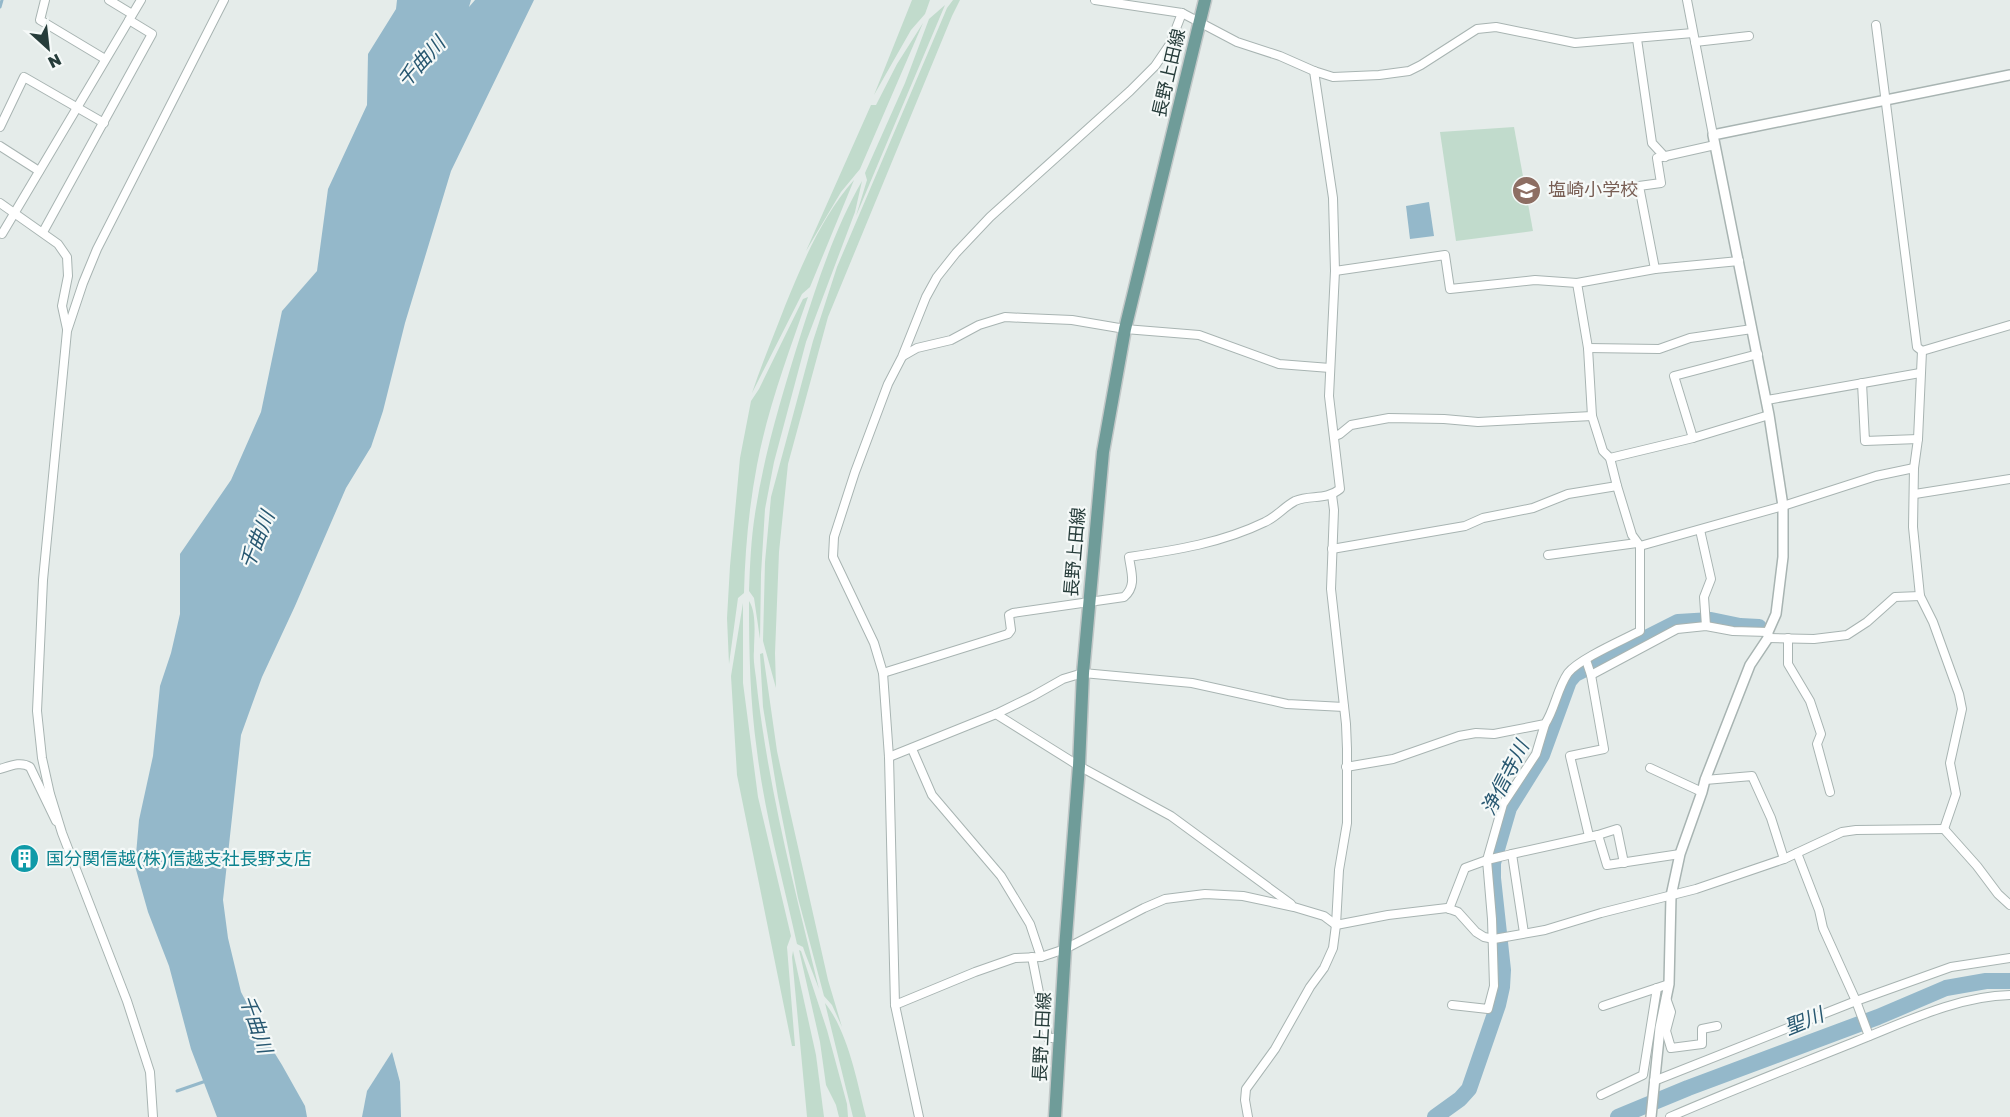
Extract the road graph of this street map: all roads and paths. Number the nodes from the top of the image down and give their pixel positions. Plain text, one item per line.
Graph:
1 (45, 0) edge
2 (109, 0) edge
3 (141, 0) edge
4 (224, 0) edge
5 (1095, 0) edge
6 (1205, 0) edge
7 (1687, 0) edge
8 (1182, 13) junction
9 (130, 17) junction
10 (1199, 22) junction
11 (1876, 25) dead end
12 (1693, 33) junction
13 (1749, 36) dead end
14 (1637, 39) junction
15 (1695, 42) junction
16 (105, 59) junction
17 (1314, 71) junction
18 (2010, 75) edge
19 (1886, 100) junction
20 (76, 107) junction
21 (104, 123) junction
22 (0, 128) edge
23 (1714, 140) junction
24 (0, 146) edge
25 (1665, 156) junction
26 (39, 171) junction
27 (0, 203) edge
28 (14, 214) junction
29 (43, 232) junction
30 (2, 234) dead end
31 (1738, 261) junction
32 (1655, 269) junction
33 (1335, 271) junction
34 (1577, 283) junction
35 (2010, 325) edge
36 (1125, 328) junction
37 (1752, 329) junction
38 (68, 331) junction
39 (1588, 348) junction
40 (1922, 351) junction
41 (1758, 354) junction
42 (903, 357) junction
43 (1330, 368) junction
44 (1920, 373) junction
45 (1862, 383) junction
46 (1767, 400) junction
47 (1769, 415) junction
48 (1592, 416) junction
49 (1335, 436) junction
50 (1693, 438) junction
51 (1918, 439) junction
52 (1610, 458) junction
53 (1914, 468) junction
54 (2010, 479) edge
55 (1617, 486) junction
56 (1915, 494) junction
57 (1332, 495) junction
58 (1783, 506) junction
59 (1700, 530) junction
60 (1639, 545) junction
61 (1332, 549) junction
62 (1548, 555) dead end
63 (1920, 596) junction
64 (1090, 602) junction
65 (1706, 622) junction
66 (1640, 632) junction
67 (1768, 635) junction
68 (1788, 638) junction
69 (1647, 644) junction
70 (1587, 661) junction
71 (883, 673) junction
72 (1083, 674) junction
73 (1590, 674) junction
74 (1344, 707) junction
75 (996, 714) junction
76 (1545, 724) junction
77 (912, 749) junction
78 (889, 757) junction
79 (1079, 766) junction
80 (1346, 767) junction
81 (1650, 768) dead end
82 (0, 769) edge
83 (1705, 780) junction
84 (1702, 792) junction
85 (1830, 792) dead end
86 (60, 826) junction
87 (1944, 830) junction
88 (1598, 835) junction
89 (1589, 836) junction
90 (1797, 853) junction
91 (1512, 854) junction
92 (1680, 854) junction
93 (1784, 859) junction
94 (1487, 860) junction
95 (1624, 863) junction
96 (1671, 896) junction
97 (2010, 905) edge
98 (1294, 907) junction
99 (1449, 909) junction
100 (1336, 925) junction
101 (1524, 933) junction
102 (1493, 939) junction
103 (1065, 949) junction
104 (1032, 957) junction
105 (1041, 957) junction
106 (2010, 958) edge
107 (1669, 984) junction
108 (1657, 988) junction
109 (2010, 995) edge
110 (1666, 998) junction
111 (1856, 1001) junction
112 (895, 1005) junction
113 (1452, 1005) dead end
114 (1603, 1006) dead end
115 (1717, 1026) dead end
116 (1869, 1036) junction
117 (1061, 1038) junction
118 (1653, 1084) junction
119 (1601, 1095) dead end
120 (153, 1117) edge
121 (919, 1117) edge
122 (1055, 1117) edge
123 (1248, 1117) edge
124 (1651, 1117) edge
125 (1670, 1117) edge

1 - 16 street
2 - 9 street
3 - 9 street
4 - 38 street
5 - 8 street
6 - 10 main road, 長野上田線
7 - 12 street
8 - 10 street
8 - 42 street
9 - 16 street
9 - 21 street
10 - 17 street
10 - 36 main road, 長野上田線
11 - 19 street
12 - 14 street
12 - 15 street
13 - 15 street
14 - 17 street
14 - 25 street
15 - 23 street
16 - 20 street
17 - 33 street
18 - 19 street
19 - 23 street
19 - 40 street
20 - 21 street
20 - 22 street
20 - 26 street
21 - 29 street
23 - 25 street
23 - 31 street
24 - 26 street
25 - 32 street
26 - 28 street
27 - 28 street
28 - 29 street
28 - 30 street
29 - 38 street
31 - 32 street
31 - 37 street
32 - 34 street
33 - 34 street
33 - 43 street
34 - 39 street
35 - 40 street
36 - 42 street
36 - 43 street
36 - 64 main road, 長野上田線
37 - 39 street
37 - 41 street
38 - 86 street
39 - 48 street
40 - 44 street
41 - 46 street
41 - 50 street
42 - 71 street
43 - 49 street
44 - 45 street
44 - 51 street
45 - 46 street
45 - 51 street
46 - 47 street
47 - 50 street
47 - 58 street
48 - 49 street
48 - 52 street
49 - 57 street
50 - 52 street
51 - 53 street
52 - 55 street
53 - 56 street
53 - 58 street
54 - 56 street
55 - 60 street
55 - 61 street
56 - 63 street
57 - 61 street
57 - 64 street
58 - 59 street
58 - 67 street
59 - 60 street
59 - 65 street
60 - 62 street
60 - 66 street
61 - 74 street
63 - 68 street
63 - 87 street
64 - 71 street
64 - 72 main road, 長野上田線
65 - 67 street
65 - 69 street
66 - 69 street
66 - 70 street
67 - 68 street
67 - 83 street
68 - 85 street
69 - 73 street
70 - 73 street
70 - 76 street
71 - 78 street
72 - 74 street
72 - 75 street
72 - 79 main road, 長野上田線
73 - 89 street
74 - 80 street
75 - 77 street
75 - 79 street
76 - 80 street
76 - 94 street
77 - 78 street
77 - 105 street
78 - 112 street
79 - 98 street
79 - 103 main road, 長野上田線
80 - 100 street
81 - 84 street
82 - 86 street
83 - 84 street
83 - 93 street
84 - 92 street
86 - 120 street
87 - 90 street
87 - 97 street
88 - 89 street
88 - 95 street
88 - 95 street
89 - 91 street
90 - 93 street
90 - 111 street
91 - 94 street
91 - 101 street
92 - 95 street
92 - 96 street
93 - 96 street
94 - 99 street
94 - 102 street
96 - 101 street
96 - 107 street
98 - 100 street
98 - 103 street
99 - 100 street
99 - 102 street
100 - 123 street
101 - 102 street
102 - 113 street
103 - 105 street
103 - 117 main road, 長野上田線
104 - 105 street
104 - 112 street
104 - 117 street
106 - 111 street
107 - 108 street
107 - 110 street
108 - 114 street
108 - 119 street
109 - 116 street
110 - 115 street
110 - 118 street
111 - 116 street
111 - 118 street
112 - 121 street
116 - 125 street
117 - 122 main road, 長野上田線
118 - 124 street

